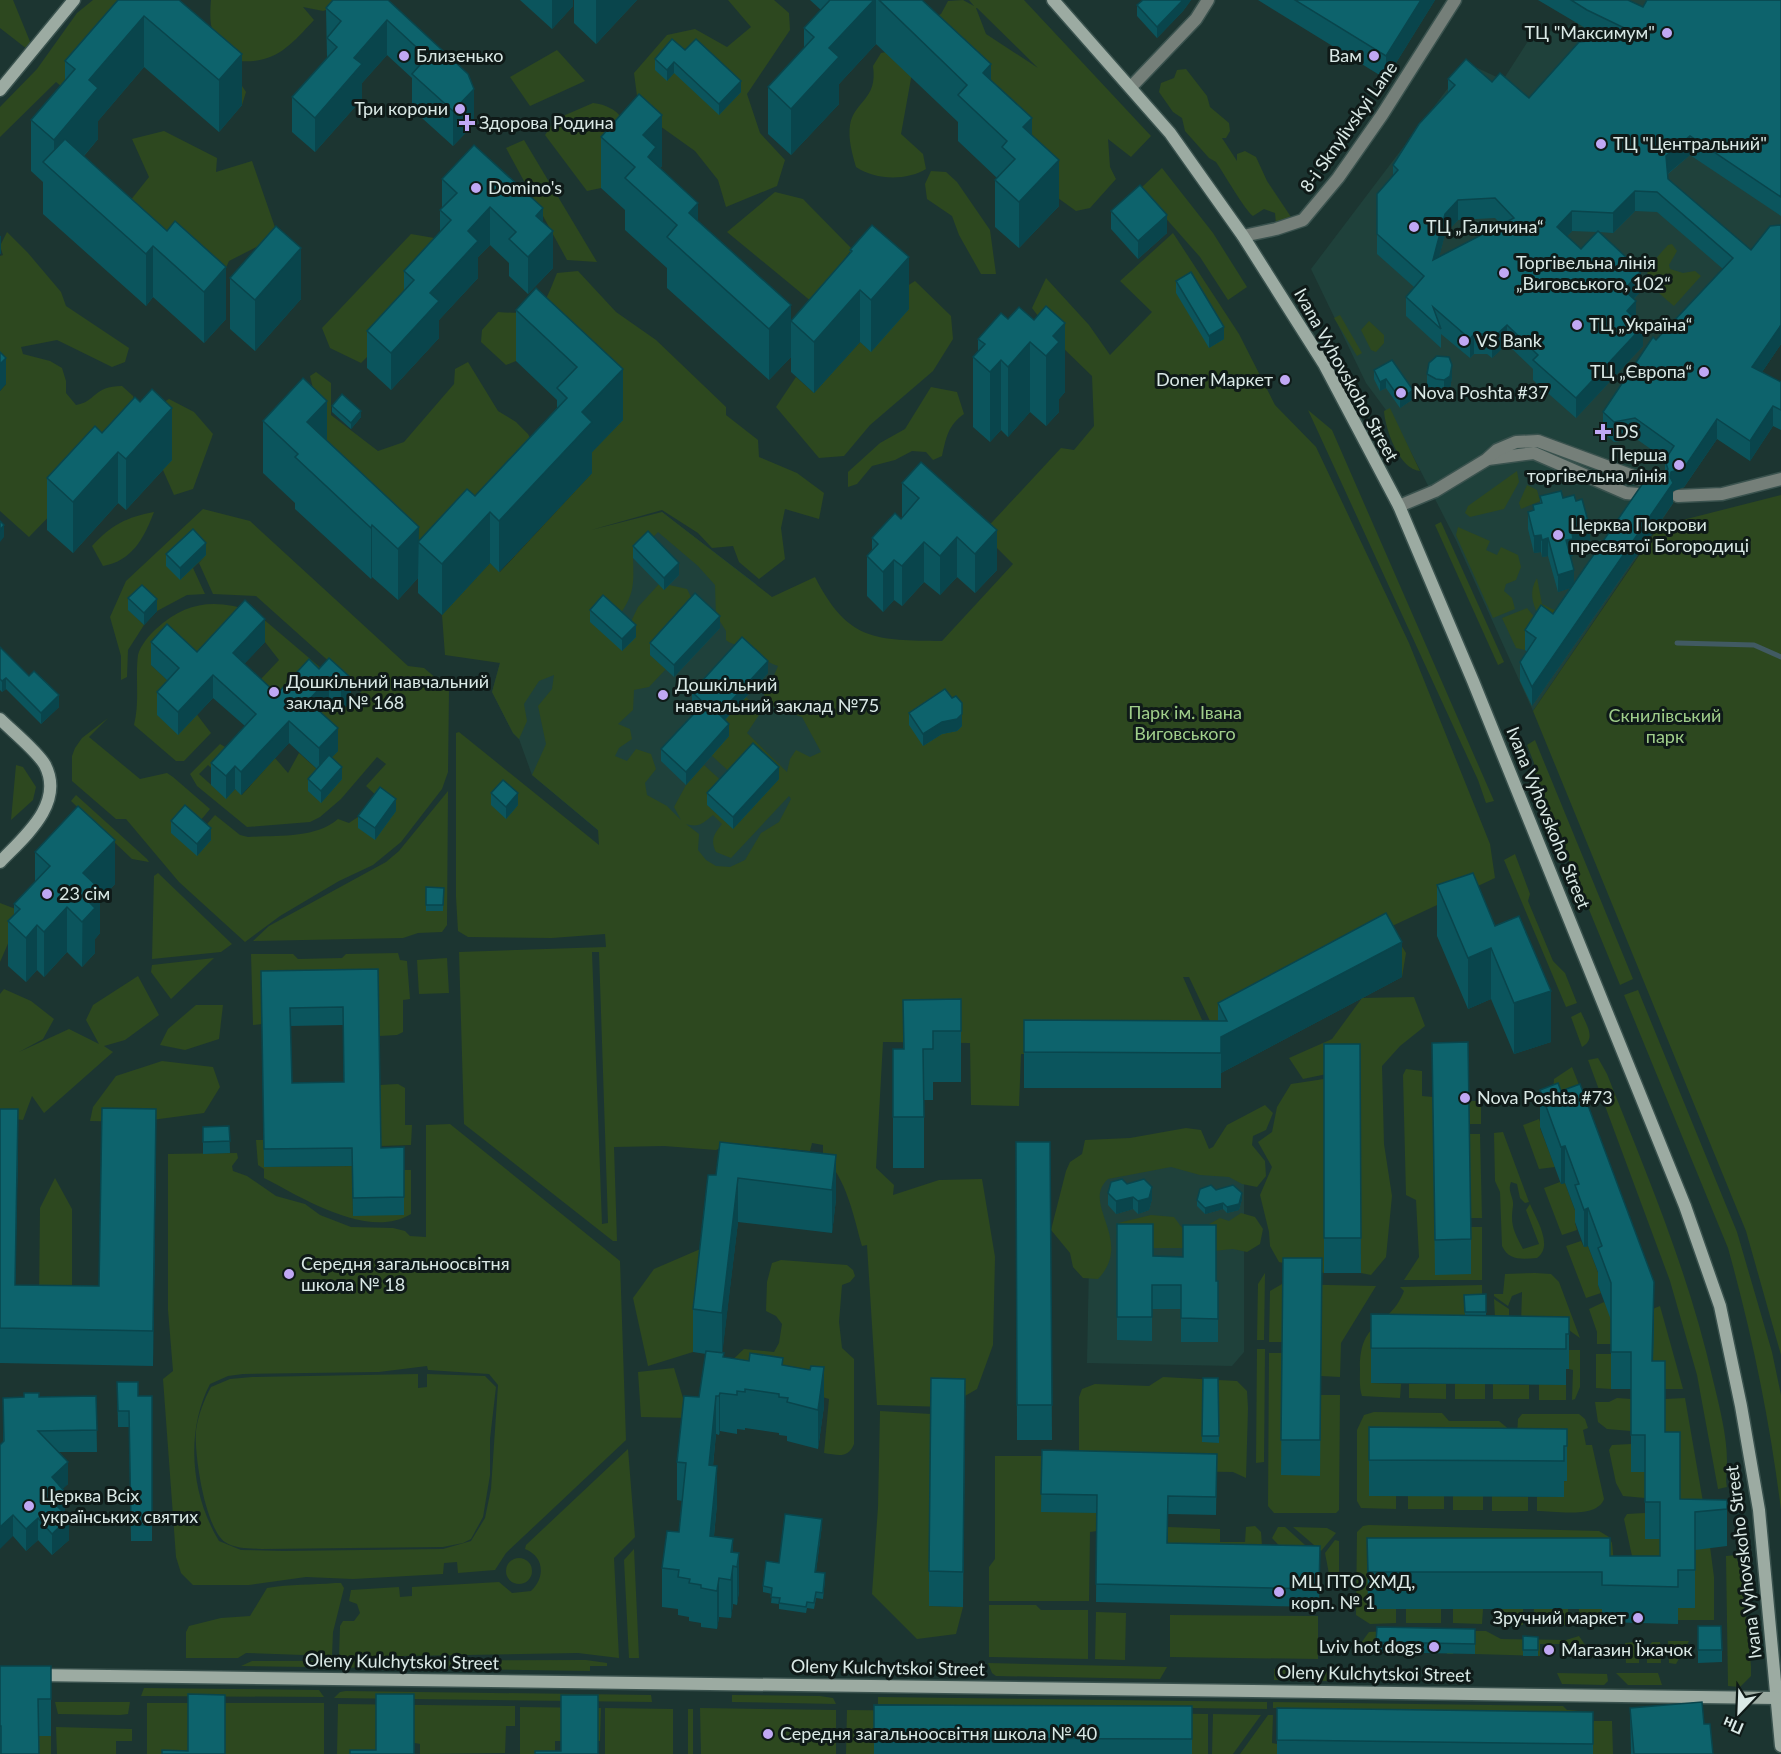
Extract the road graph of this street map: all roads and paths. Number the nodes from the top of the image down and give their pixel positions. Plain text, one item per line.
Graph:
1 (74, 0) edge
2 (1053, 0) edge
3 (1208, 0) edge
4 (1455, 0) edge
5 (1131, 87) junction
6 (0, 90) edge
7 (1243, 236) junction
8 (1486, 460) junction
9 (1781, 479) edge
10 (1678, 496) dead end
11 (1399, 506) junction
12 (0, 719) edge
13 (0, 862) edge
14 (23, 1675) edge
15 (1776, 1698) junction
16 (1781, 1746) edge

1 - 6 street
2 - 5 street, Ivana Vyhovskoho Street
3 - 5 street
4 - 7 street, 8-i Sknylivskyi Lane
5 - 7 street, Ivana Vyhovskoho Street
7 - 11 street, Ivana Vyhovskoho Street
8 - 8 street
8 - 11 street
9 - 10 street
11 - 15 street, Ivana Vyhovskoho Street
12 - 13 street
14 - 15 street, Oleny Kulchytskoi Street
15 - 16 street, Ivana Vyhovskoho Street

